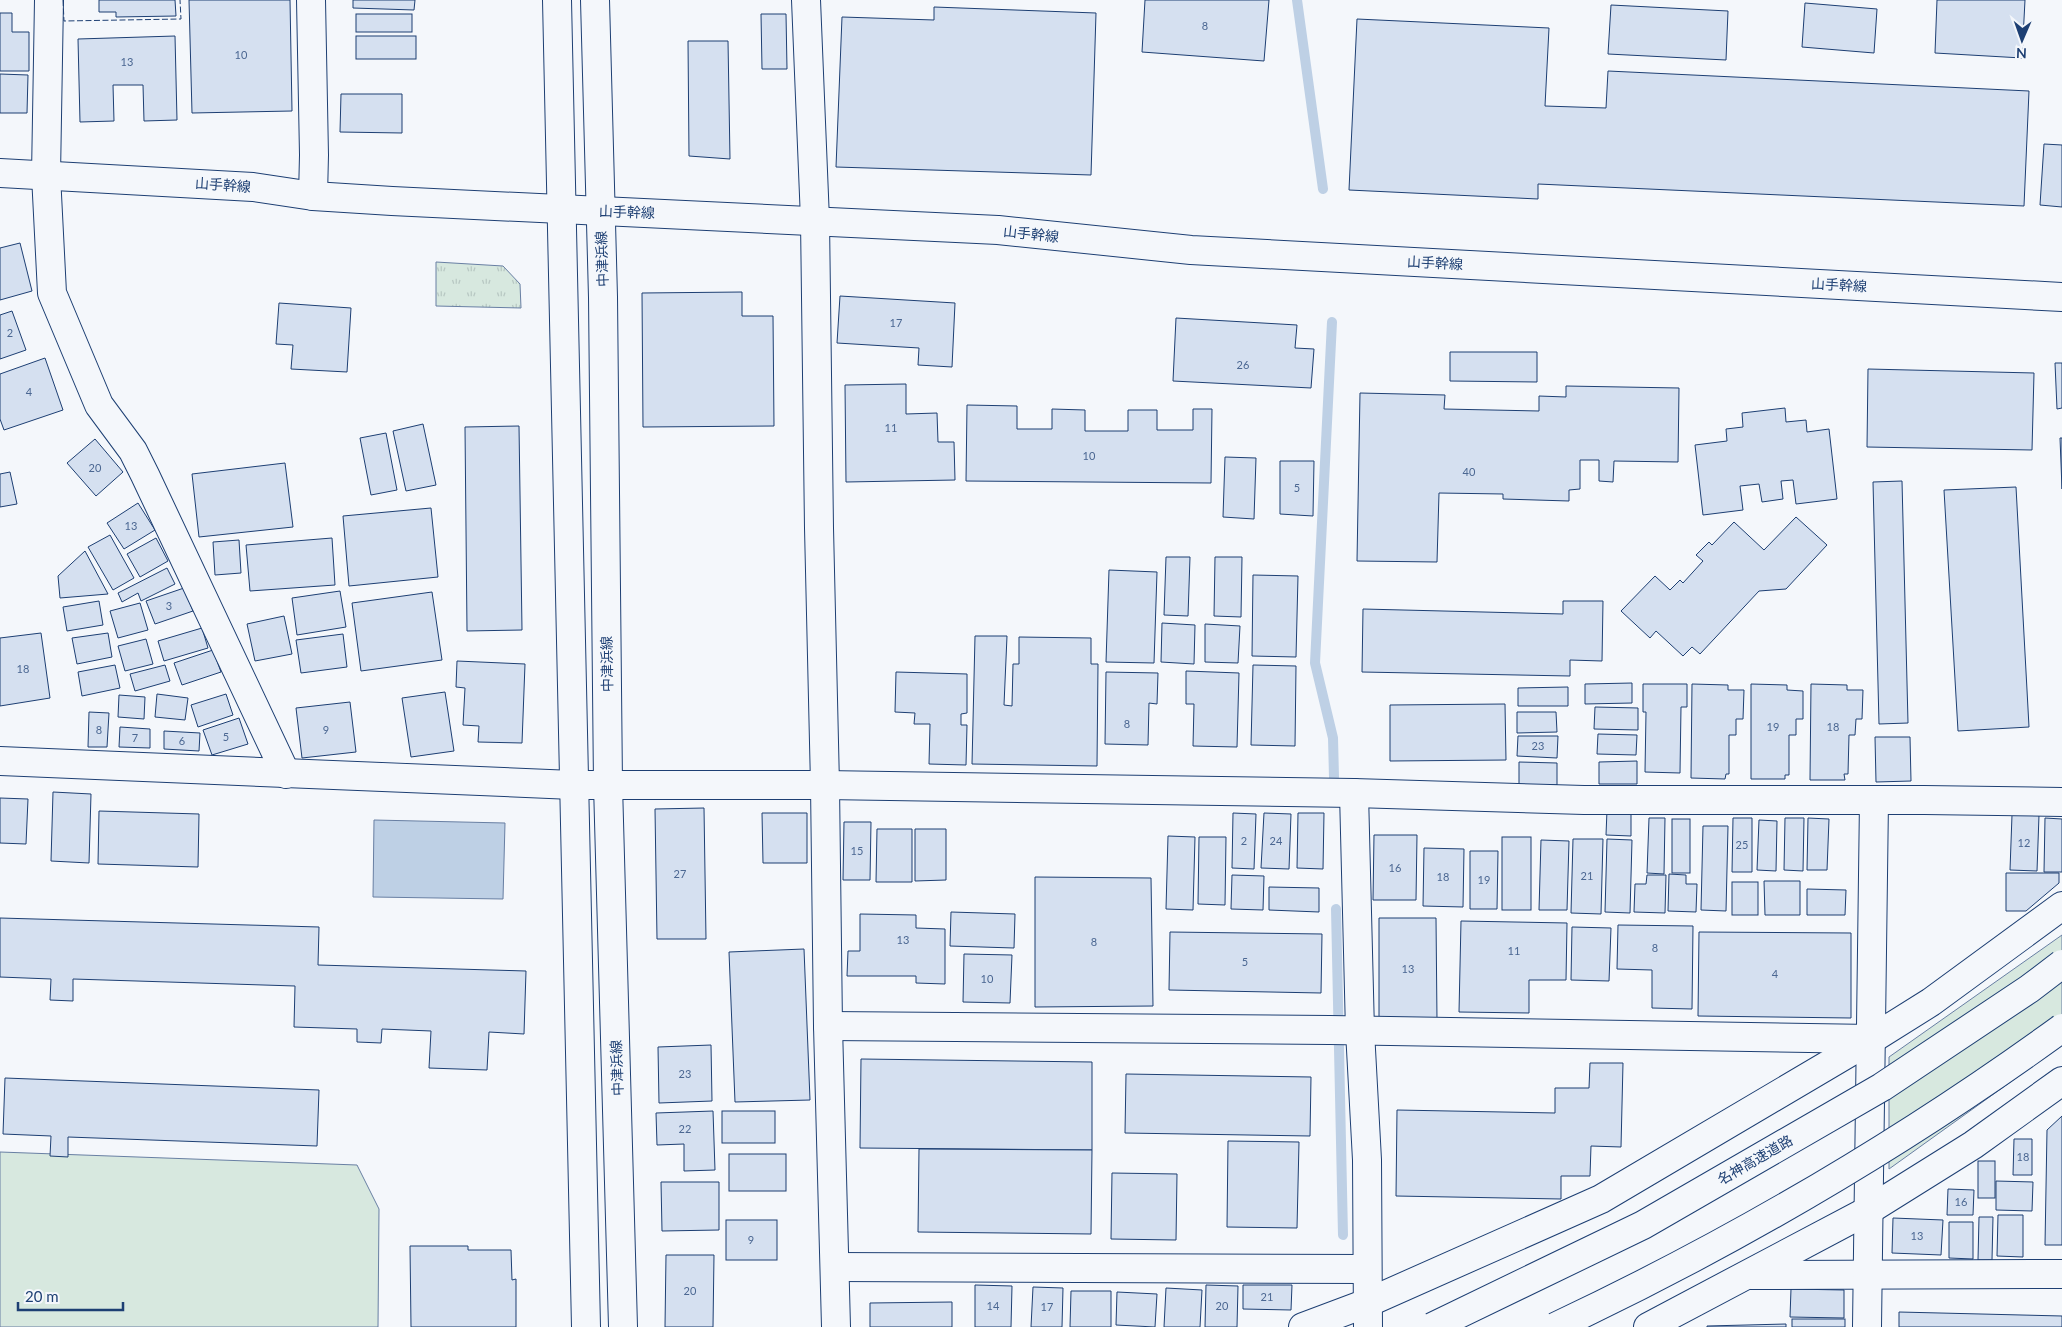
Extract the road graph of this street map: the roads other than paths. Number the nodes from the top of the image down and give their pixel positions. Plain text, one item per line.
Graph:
1 (49, 0) edge
2 (311, 0) edge
3 (557, 0) edge
4 (594, 0) edge
5 (806, 0) edge
6 (0, 173) edge
7 (46, 175) junction
8 (313, 196) junction
9 (563, 210) junction
10 (601, 211) junction
11 (815, 220) junction
12 (2062, 297) edge
13 (0, 761) edge
14 (286, 774) junction
15 (573, 785) junction
16 (608, 785) junction
17 (826, 785) junction
18 (1354, 793) junction
19 (1874, 800) junction
20 (2062, 802) edge
21 (2062, 906) edge
22 (2062, 964) edge
23 (828, 1026) junction
24 (2062, 1028) edge
25 (1346, 1030) junction
26 (1872, 1039) junction
27 (2062, 1081) edge
28 (1869, 1210) junction
29 (835, 1267) junction
30 (1367, 1269) junction
31 (1868, 1274) junction
32 (2062, 1274) edge
33 (1747, 1275) junction
34 (1368, 1315) edge
35 (586, 1327) edge
36 (623, 1327) edge
37 (836, 1327) edge
38 (1302, 1327) edge
39 (1432, 1327) edge
40 (1555, 1327) edge
41 (1648, 1327) edge
42 (1867, 1327) edge

1 - 7 main road
2 - 8 main road
3 - 9 main road
4 - 10 main road, 中津浜線
5 - 11 main road
6 - 7 main road, 山手幹線
7 - 8 main road, 山手幹線
7 - 14 main road
8 - 9 main road, 山手幹線
9 - 10 main road, 山手幹線
9 - 15 main road
10 - 11 main road, 山手幹線
10 - 16 main road, 中津浜線
11 - 12 main road, 山手幹線
11 - 17 main road
13 - 14 main road
14 - 15 main road
15 - 16 main road
15 - 35 main road
16 - 17 main road
16 - 36 main road, 中津浜線
17 - 18 main road
17 - 23 main road
18 - 19 main road
18 - 25 main road
19 - 20 main road
19 - 26 main road
21 - 26 main road
22 - 39 main road, 名神高速道路, bridge
23 - 25 main road
23 - 29 main road
24 - 40 main road, bridge
25 - 26 main road
25 - 30 main road
26 - 28 main road
26 - 34 main road
27 - 28 main road
28 - 31 main road
28 - 33 main road
29 - 30 main road
29 - 37 main road
30 - 34 main road
31 - 32 main road
31 - 33 main road
31 - 42 main road
33 - 41 main road
34 - 38 main road

